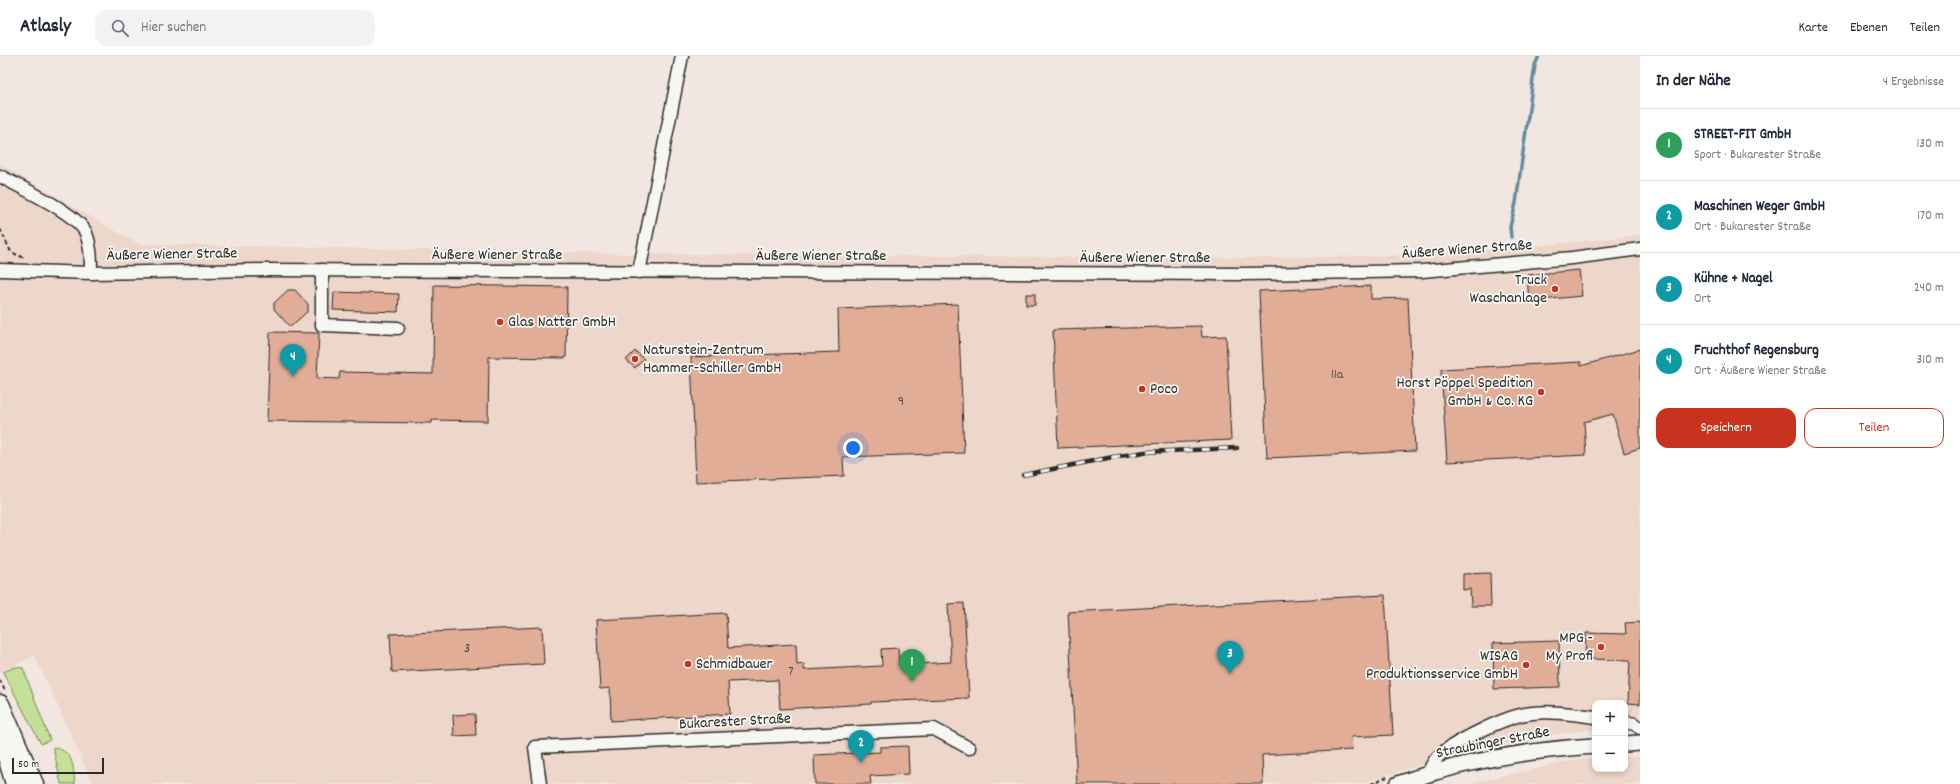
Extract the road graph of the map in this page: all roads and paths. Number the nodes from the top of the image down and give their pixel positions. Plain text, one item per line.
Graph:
1 (682, 56) edge
2 (0, 176) edge
3 (0, 229) edge
4 (1640, 249) edge
5 (30, 259) dead end
6 (0, 270) edge
7 (322, 270) junction
8 (91, 272) junction
9 (639, 272) junction
10 (398, 328) dead end
11 (0, 680) edge
12 (2, 685) dead end
13 (0, 704) edge
14 (1592, 717) edge
15 (1628, 723) edge
16 (1640, 728) edge
17 (0, 733) edge
18 (1640, 743) edge
19 (1628, 744) edge
20 (1592, 746) edge
21 (969, 748) dead end
22 (1428, 774) junction
23 (15, 784) edge
24 (34, 784) edge
25 (540, 784) edge
26 (1398, 784) edge

1 - 9 street
2 - 8 street
3 - 5 path
4 - 9 street, Äußere Wiener Straße
6 - 8 street, Äußere Wiener Straße
7 - 8 street, Äußere Wiener Straße
7 - 9 street, Äußere Wiener Straße
7 - 10 street
11 - 12 path
13 - 24 highway
14 - 22 street
15 - 16 street
17 - 23 highway
18 - 19 main road
20 - 22 main road, Straubinger Straße
21 - 25 street, Bukarester Straße
22 - 26 main road, Straubinger Straße

